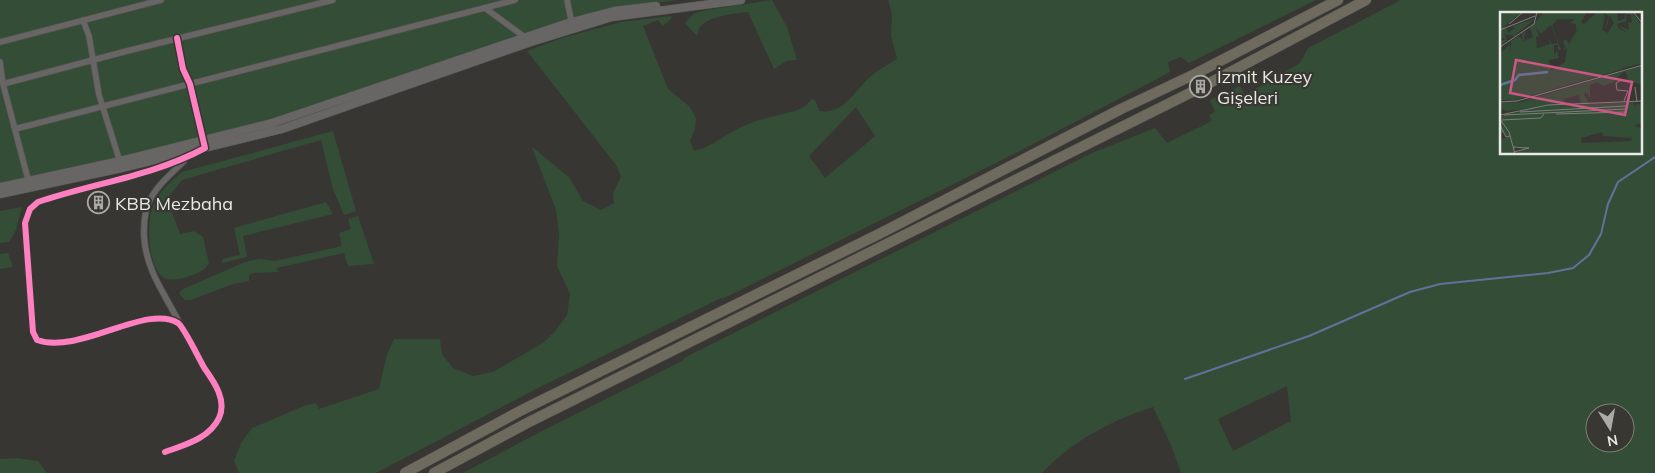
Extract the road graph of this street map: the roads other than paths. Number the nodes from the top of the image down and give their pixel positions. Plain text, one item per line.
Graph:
1 (161, 0) edge
2 (333, 0) edge
3 (515, 0) edge
4 (567, 0) edge
5 (702, 0) edge
6 (741, 0) edge
7 (1338, 0) edge
8 (1366, 0) edge
9 (732, 1) edge
10 (485, 8) junction
11 (83, 20) junction
12 (573, 25) junction
13 (177, 38) junction
14 (528, 40) junction
15 (0, 42) edge
16 (93, 60) junction
17 (0, 62) edge
18 (3, 84) junction
19 (190, 84) junction
20 (102, 107) junction
21 (15, 129) junction
22 (205, 144) junction
23 (186, 158) junction
24 (121, 165) junction
25 (30, 185) junction
26 (0, 187) edge
27 (0, 194) edge
28 (180, 324) junction
29 (165, 452) dead end
30 (405, 473) edge
31 (434, 473) edge

1 - 11 street
2 - 13 street
3 - 10 street
4 - 12 street
5 - 12 main road
6 - 9 main road
7 - 30 highway
8 - 31 highway
9 - 12 main road
10 - 14 street
10 - 19 street
11 - 15 street
11 - 16 street
12 - 14 main road
13 - 16 street
13 - 19 street
14 - 22 main road
16 - 18 street
16 - 20 street
17 - 18 street
18 - 21 street
19 - 20 street
19 - 22 street
20 - 21 street
20 - 24 street
21 - 25 street
22 - 23 street
22 - 24 main road
23 - 28 street
23 - 28 street
24 - 25 main road
25 - 26 main road
25 - 27 main road
28 - 29 street

